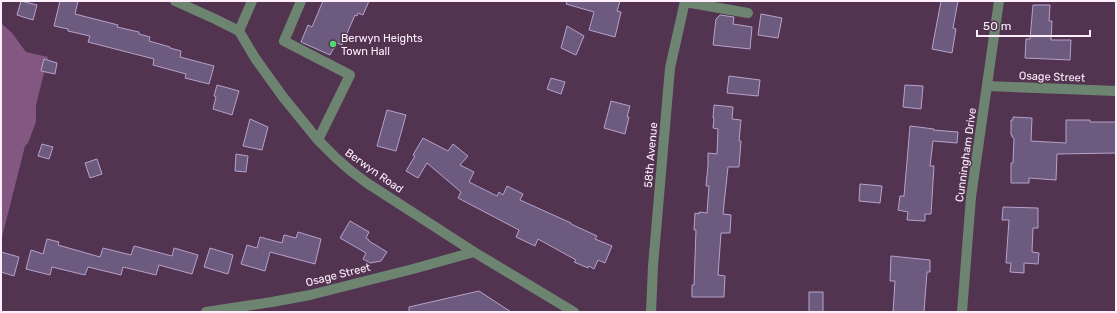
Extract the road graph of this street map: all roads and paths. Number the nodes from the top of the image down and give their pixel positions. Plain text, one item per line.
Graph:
1 (175, 1) edge
2 (252, 1) edge
3 (301, 1) edge
4 (999, 1) edge
5 (685, 2) edge
6 (748, 13) dead end
7 (238, 32) junction
8 (987, 86) junction
9 (1116, 92) edge
10 (318, 140) junction
11 (474, 252) junction
12 (206, 312) edge
13 (574, 312) edge
14 (651, 312) edge
15 (962, 312) edge

1 - 7 street, Berwyn Road
2 - 7 street
3 - 10 street
4 - 8 street, Cunningham Drive
5 - 6 street
5 - 14 street, 58th Avenue
7 - 10 street, Berwyn Road
8 - 9 street, Osage Street
8 - 15 street, Cunningham Drive
10 - 11 street, Berwyn Road
11 - 12 street, Osage Street
11 - 13 street, Berwyn Road

